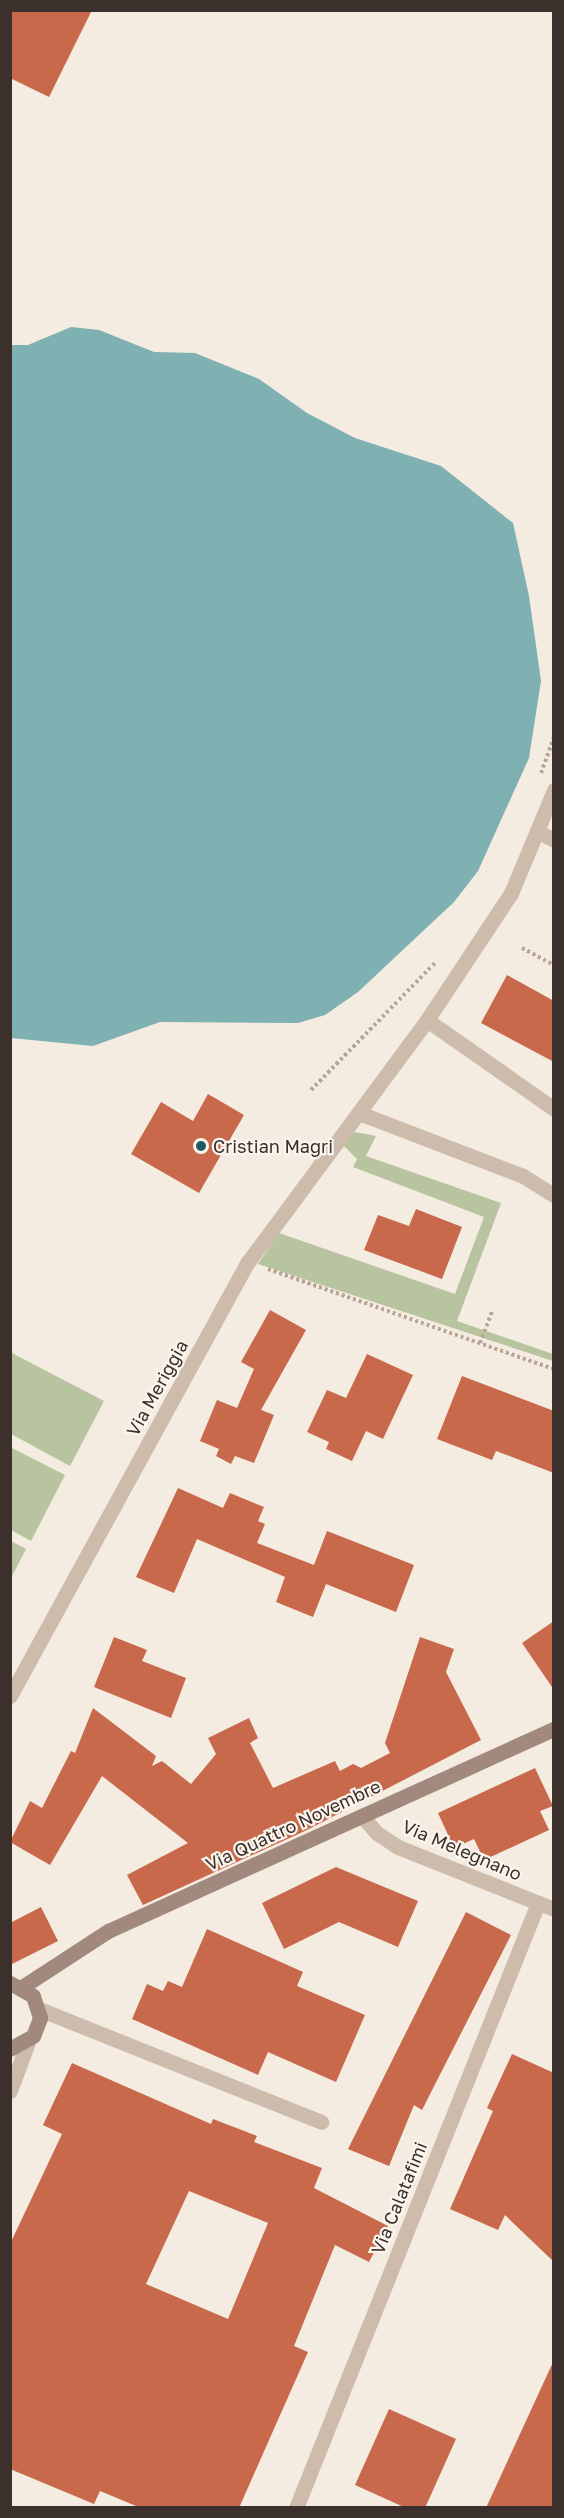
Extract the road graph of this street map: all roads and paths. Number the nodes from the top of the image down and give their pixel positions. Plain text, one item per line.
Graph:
1 (554, 737) edge
2 (538, 781) dead end
3 (554, 790) edge
4 (537, 831) junction
5 (554, 840) edge
6 (522, 948) dead end
7 (445, 953) dead end
8 (554, 965) edge
9 (427, 1020) junction
10 (311, 1090) dead end
11 (554, 1109) edge
12 (359, 1113) junction
13 (554, 1195) edge
14 (248, 1262) junction
15 (493, 1309) dead end
16 (480, 1343) junction
17 (554, 1369) edge
18 (10, 1696) edge
19 (554, 1729) edge
20 (362, 1816) junction
21 (538, 1903) junction
22 (554, 1909) edge
23 (55, 1968) junction
24 (16, 1985) edge
25 (38, 2006) junction
26 (28, 2042) junction
27 (10, 2049) edge
28 (10, 2091) edge
29 (321, 2122) dead end
30 (296, 2508) edge

1 - 2 path
3 - 4 street, Via Meriggia
4 - 5 street
4 - 9 street, Via Meriggia
6 - 8 path
7 - 10 path
9 - 11 street
9 - 12 street, Via Meriggia
12 - 13 street
12 - 14 street, Via Meriggia
14 - 16 path
14 - 18 street, Via Meriggia
15 - 16 path
16 - 17 path
19 - 20 street, Via Quattro Novembre
20 - 21 street, Via Melegnano
20 - 23 street, Via Quattro Novembre
21 - 22 street, Via Melegnano
21 - 30 street, Via Calatafimi
23 - 24 street, Via Quattro Novembre
23 - 25 street, Via Quattro Novembre
24 - 25 street
25 - 26 street, Via Quattro Novembre
25 - 29 street
26 - 27 street
26 - 28 street

